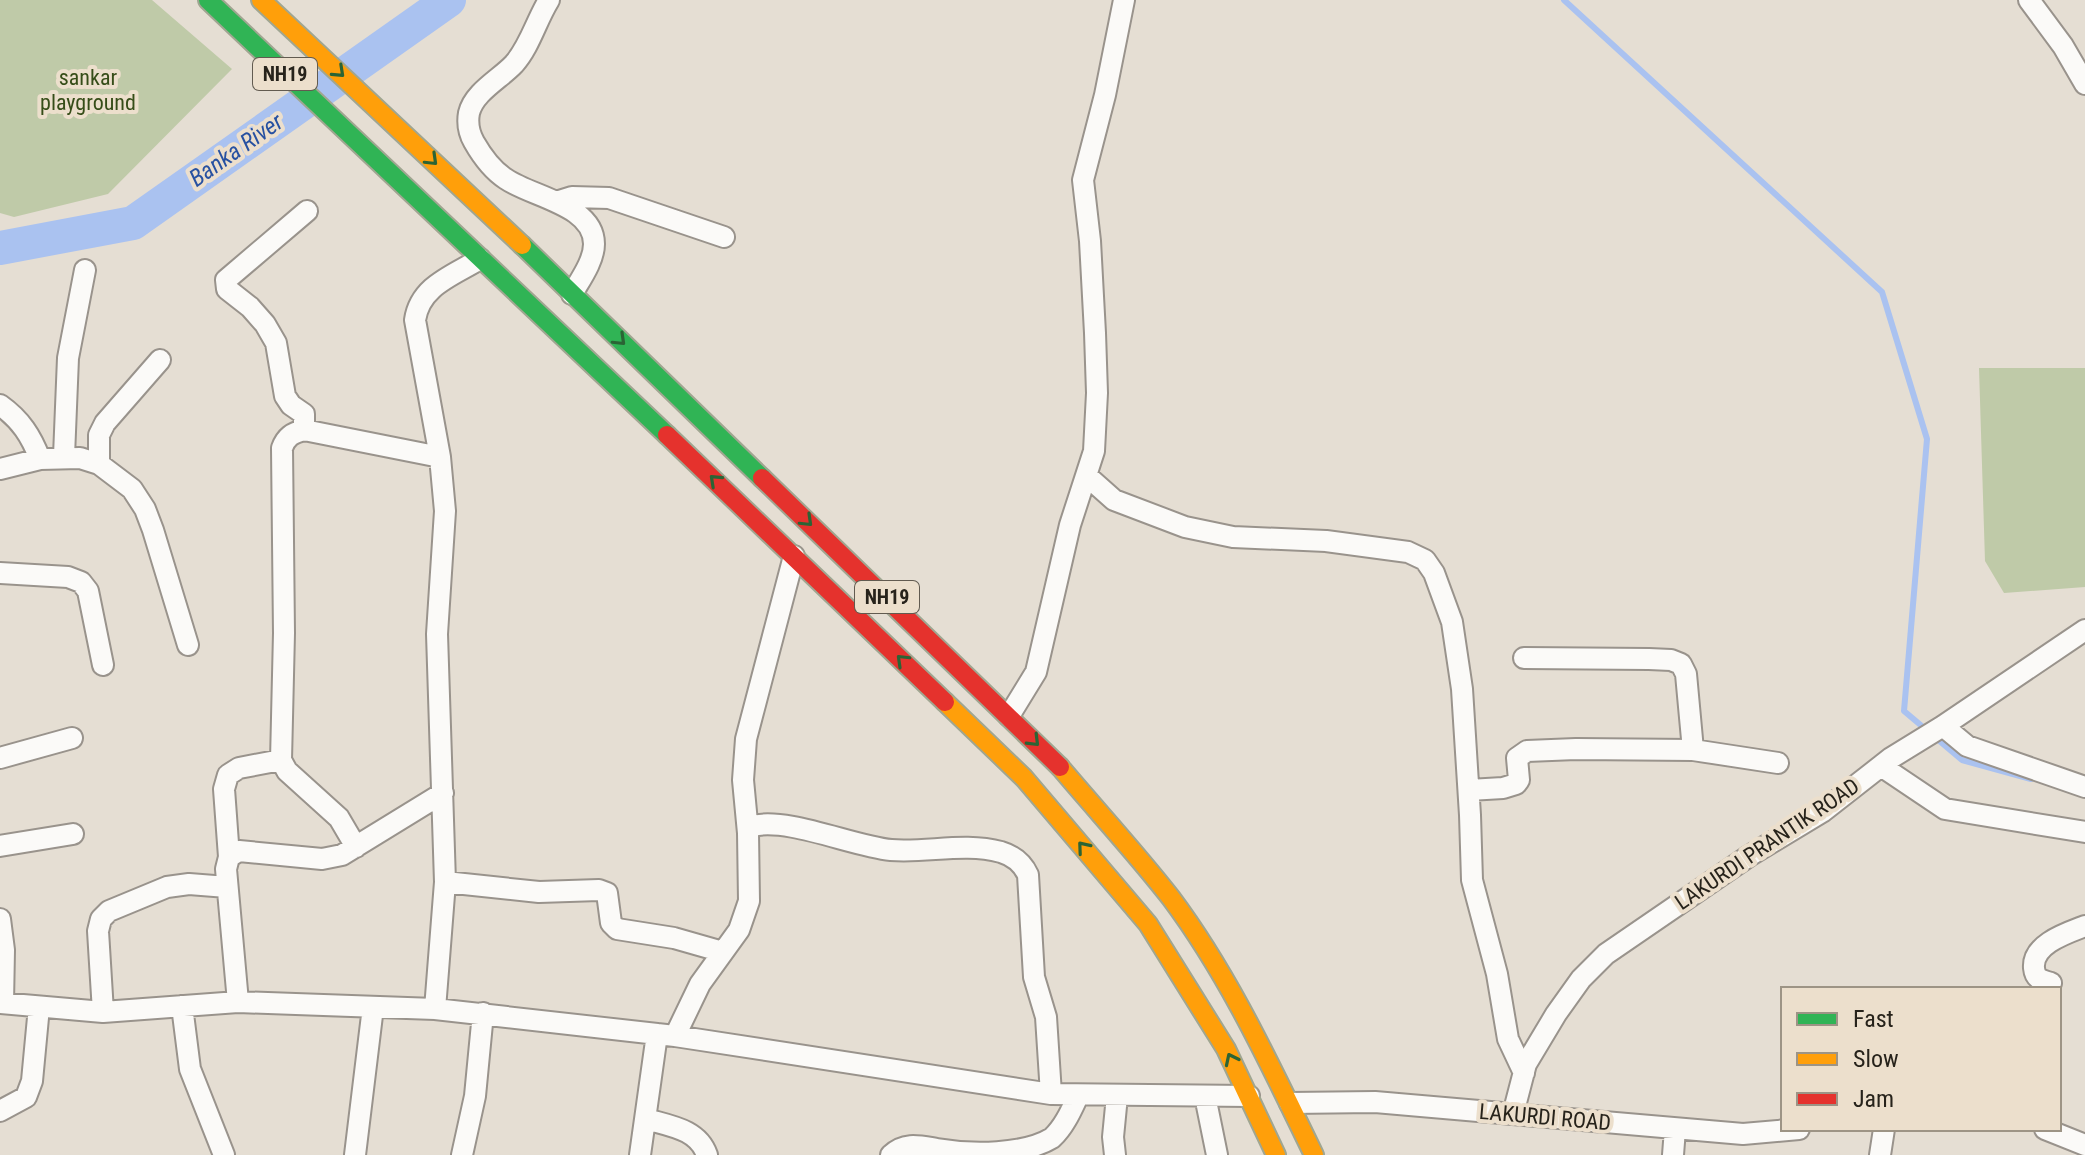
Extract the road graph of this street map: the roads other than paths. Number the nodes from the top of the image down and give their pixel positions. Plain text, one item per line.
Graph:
1 (261, 0) edge
2 (549, 0) edge
3 (1124, 0) edge
4 (2029, 0) edge
5 (214, 6) edge
6 (2085, 84) edge
7 (556, 202) junction
8 (307, 211) dead end
9 (724, 237) dead end
10 (480, 259) junction
11 (85, 270) dead end
12 (572, 294) junction
13 (160, 360) dead end
14 (0, 405) edge
15 (304, 430) junction
16 (64, 456) junction
17 (440, 457) junction
18 (40, 459) junction
19 (99, 464) junction
20 (0, 469) edge
21 (1087, 476) junction
22 (794, 556) junction
23 (0, 573) edge
24 (2085, 630) edge
25 (188, 645) dead end
26 (1524, 658) dead end
27 (103, 665) dead end
28 (1009, 716) junction
29 (1940, 728) junction
30 (72, 738) dead end
31 (1693, 750) junction
32 (0, 758) edge
33 (281, 760) junction
34 (1778, 763) dead end
35 (1881, 766) junction
36 (2085, 787) edge
37 (1469, 790) junction
38 (443, 793) junction
39 (2085, 832) edge
40 (748, 833) junction
41 (73, 834) dead end
42 (0, 846) edge
43 (356, 847) junction
44 (229, 857) junction
45 (445, 882) junction
46 (227, 887) junction
47 (0, 919) edge
48 (2085, 926) edge
49 (723, 952) junction
50 (2051, 983) dead end
51 (238, 1002) junction
52 (1, 1003) edge
53 (182, 1006) junction
54 (39, 1007) junction
55 (373, 1007) junction
56 (435, 1009) junction
57 (103, 1012) junction
58 (483, 1013) junction
59 (666, 1035) junction
60 (1524, 1073) junction
61 (1051, 1094) junction
62 (1078, 1096) junction
63 (1117, 1096) junction
64 (1205, 1096) junction
65 (1249, 1096) junction
66 (1290, 1103) junction
67 (0, 1111) edge
68 (1513, 1114) junction
69 (646, 1119) junction
70 (1675, 1129) junction
71 (1781, 1131) edge
72 (1884, 1131) edge
73 (2050, 1131) edge
74 (2085, 1145) edge
75 (224, 1155) edge
76 (355, 1155) edge
77 (462, 1155) edge
78 (640, 1155) edge
79 (707, 1155) edge
80 (891, 1155) edge
81 (1115, 1155) edge
82 (1217, 1155) edge
83 (1276, 1155) edge
84 (1314, 1155) edge
85 (1673, 1155) edge
86 (1880, 1155) edge

1 -> 12 highway, NH19
2 - 7 street
3 - 21 street
4 - 6 street
5 - 10 highway, NH19
7 - 9 street
7 - 12 street
8 - 15 street
10 - 17 street
22 -> 10 highway, NH19
11 - 16 street
12 -> 28 highway, NH19
13 - 19 street
14 - 18 street
15 - 17 street
15 - 33 street
16 - 18 street
16 - 19 street
17 - 38 street
18 - 20 street
19 - 25 street
21 - 28 street
21 - 37 street
22 - 40 street
65 -> 22 highway, NH19
23 - 27 street
24 - 29 street, LAKURDI PRANTIK ROAD
26 - 31 street
28 -> 66 highway, NH19
29 - 35 street, LAKURDI PRANTIK ROAD
29 - 36 street
30 - 32 street
31 - 34 street
31 - 37 street
33 - 43 street
33 - 44 street
35 - 39 street
35 - 60 street, LAKURDI PRANTIK ROAD
37 - 60 street
38 - 43 street
38 - 45 street
40 - 49 street
40 - 61 street
41 - 42 street
43 - 44 street
44 - 46 street
45 - 49 street
45 - 56 street
46 - 51 street
46 - 57 street
47 - 52 street
48 - 50 street
49 - 59 street
51 - 53 street
51 - 55 street
52 - 54 street
53 - 57 street
53 - 75 street
54 - 57 street
54 - 67 street
55 - 56 street
55 - 76 street
56 - 58 street
58 - 59 street
58 - 77 street
59 - 61 street
59 - 69 street
60 - 68 street, LAKURDI PRANTIK ROAD
61 - 62 street
62 - 63 street
62 - 80 street
63 - 64 street
63 - 81 street
64 - 65 street
64 - 82 street
65 - 83 highway, NH19
66 - 68 street, LAKURDI ROAD
66 - 84 highway, NH19
68 - 70 street, LAKURDI ROAD
69 - 78 street
69 - 79 street
70 - 71 street, LAKURDI ROAD
70 - 85 street
72 - 86 street
73 - 74 street

